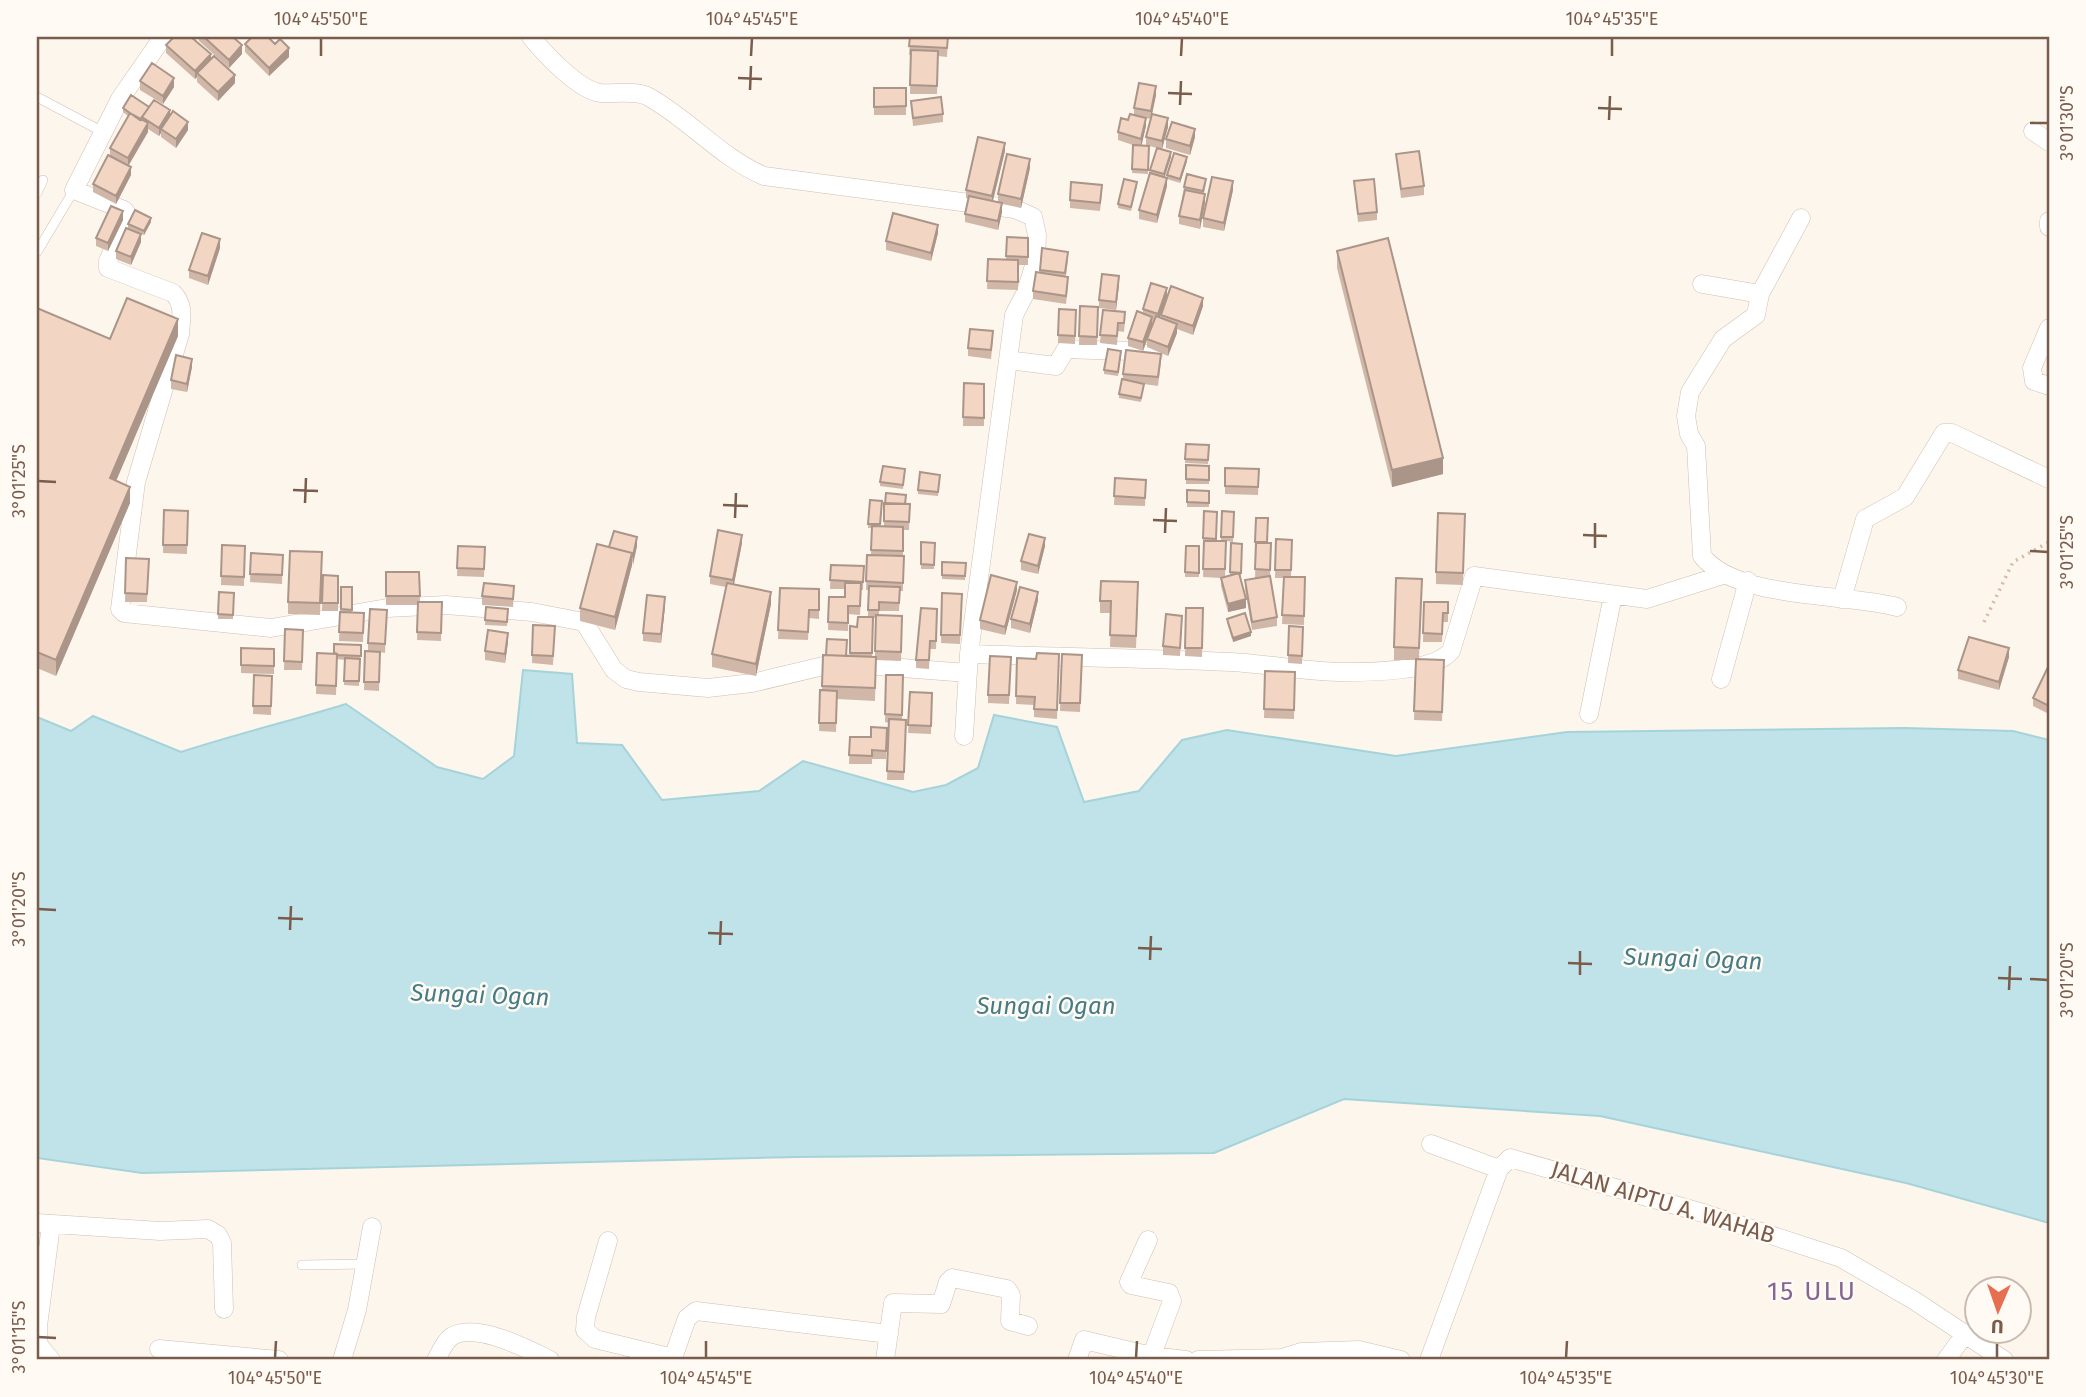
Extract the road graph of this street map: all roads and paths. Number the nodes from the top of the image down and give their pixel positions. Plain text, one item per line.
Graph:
1 (163, 37) edge
2 (531, 37) edge
3 (37, 97) edge
4 (102, 131) junction
5 (2033, 131) dead end
6 (2049, 142) edge
7 (43, 180) dead end
8 (74, 190) junction
9 (37, 192) edge
10 (1801, 218) dead end
11 (2049, 221) edge
12 (2049, 227) edge
13 (37, 252) edge
14 (1702, 284) dead end
15 (1760, 294) junction
16 (2049, 328) edge
17 (1153, 355) edge
18 (1008, 360) junction
19 (2049, 386) edge
20 (2049, 479) edge
21 (2049, 542) edge
22 (1724, 575) junction
23 (1748, 582) junction
24 (1613, 595) junction
25 (1842, 599) junction
26 (1897, 607) dead end
27 (1984, 622) dead end
28 (969, 654) junction
29 (968, 673) junction
30 (1721, 679) dead end
31 (1589, 714) dead end
32 (964, 736) dead end
33 (1431, 1144) dead end
34 (1499, 1168) junction
35 (44, 1224) edge
36 (372, 1227) dead end
37 (1148, 1240) dead end
38 (608, 1241) dead end
39 (366, 1264) junction
40 (302, 1265) dead end
41 (224, 1309) dead end
42 (1028, 1326) dead end
43 (1964, 1333) edge
44 (889, 1334) junction
45 (1964, 1335) edge
46 (1980, 1344) edge
47 (159, 1349) dead end
48 (1151, 1358) edge
49 (51, 1360) edge
50 (279, 1360) edge
51 (342, 1360) edge
52 (436, 1360) edge
53 (550, 1360) edge
54 (885, 1360) edge
55 (1077, 1360) edge
56 (1186, 1360) edge
57 (1198, 1360) edge
58 (1235, 1360) edge
59 (1401, 1360) edge
60 (1429, 1360) edge
61 (1946, 1360) edge
62 (2004, 1360) edge

1 - 4 street
2 - 18 street
3 - 4 lane
4 - 8 street
5 - 6 street
7 - 9 lane
8 - 13 lane
8 - 29 street
10 - 15 street
11 - 12 street
14 - 15 street
15 - 22 street
16 - 19 street
17 - 18 street
18 - 28 street
20 - 25 street
21 - 27 path
22 - 23 street
22 - 24 street
23 - 25 street
23 - 30 street
24 - 28 street
24 - 31 street
25 - 26 street
28 - 29 street
29 - 32 street
33 - 34 street
34 - 43 street, JALAN AIPTU A. WAHAB
34 - 60 street
35 - 41 street
35 - 49 street
36 - 39 street
37 - 48 street
38 - 44 street
39 - 40 lane
39 - 51 street
42 - 44 street
44 - 54 street
45 - 61 street
46 - 62 street, JALAN AIPTU A. WAHAB
47 - 50 street
48 - 55 street
48 - 56 street
52 - 53 street
57 - 58 street
58 - 59 street

